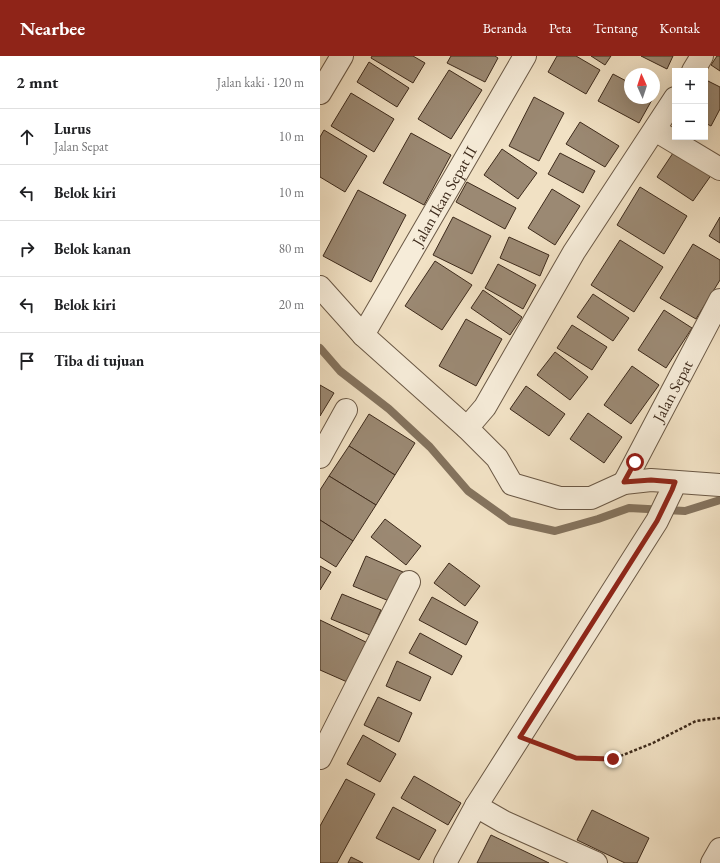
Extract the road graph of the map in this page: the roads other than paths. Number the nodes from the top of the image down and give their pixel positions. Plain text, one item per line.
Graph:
1 (342, 56) edge
2 (526, 56) edge
3 (702, 56) edge
4 (695, 68) edge
5 (320, 93) edge
6 (672, 103) edge
7 (655, 130) junction
8 (720, 169) edge
9 (324, 296) edge
10 (720, 300) edge
11 (363, 335) junction
12 (346, 410) dead end
13 (467, 428) junction
14 (320, 457) edge
15 (624, 482) junction
16 (720, 485) edge
17 (673, 486) junction
18 (408, 582) dead end
19 (320, 758) edge
20 (476, 806) junction
21 (720, 849) edge
22 (445, 863) edge
23 (596, 863) edge
24 (712, 863) edge

1 - 5 street
2 - 11 street, Jalan Ikan Sepat II
3 - 4 street
6 - 7 street
7 - 8 street
7 - 13 street
9 - 11 street
10 - 15 street, Jalan Sepat
11 - 13 street
12 - 14 street
13 - 15 street
15 - 17 street
16 - 17 street
17 - 20 street
18 - 19 street
20 - 22 street
20 - 23 street
21 - 24 street

